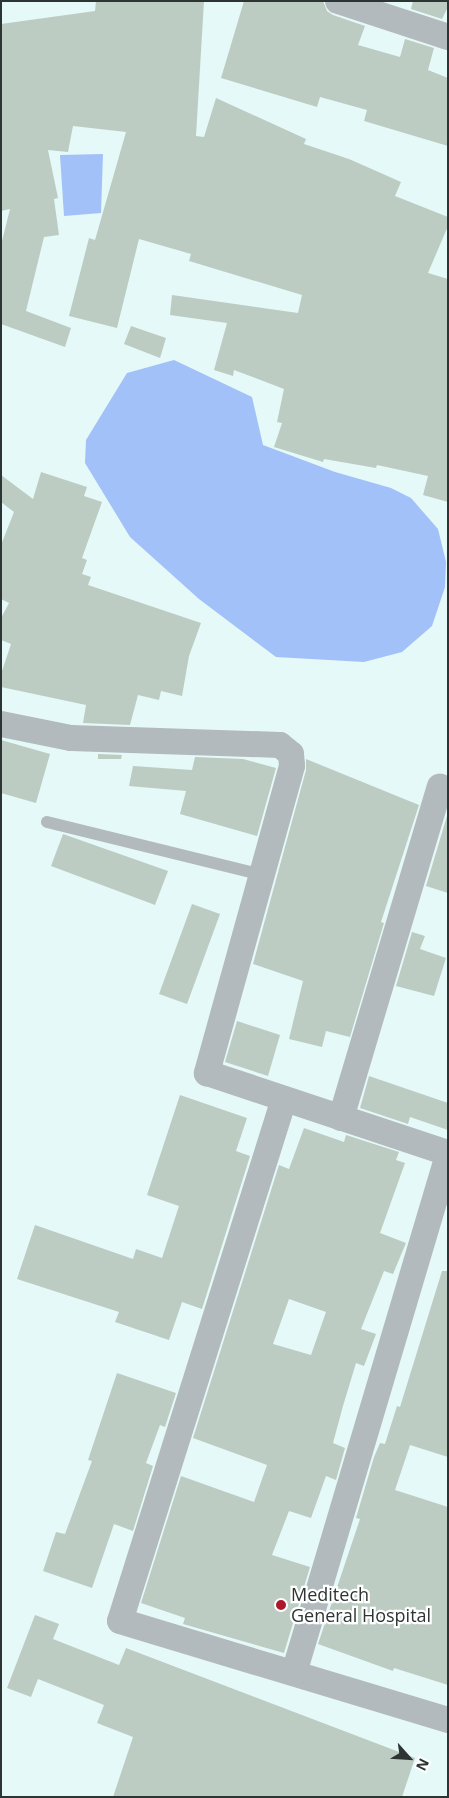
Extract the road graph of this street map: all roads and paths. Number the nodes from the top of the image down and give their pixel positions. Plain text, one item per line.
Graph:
1 (338, 1) edge
2 (448, 37) edge
3 (1, 724) edge
4 (440, 786) dead end
5 (47, 822) dead end
6 (262, 875) junction
7 (284, 1099) junction
8 (341, 1118) junction
9 (448, 1154) edge
10 (294, 1673) junction
11 (448, 1720) edge

1 - 2 street
3 - 6 street
4 - 8 street
5 - 6 lane
6 - 7 street
7 - 8 street
7 - 10 street
8 - 9 street
9 - 10 street
10 - 11 street

